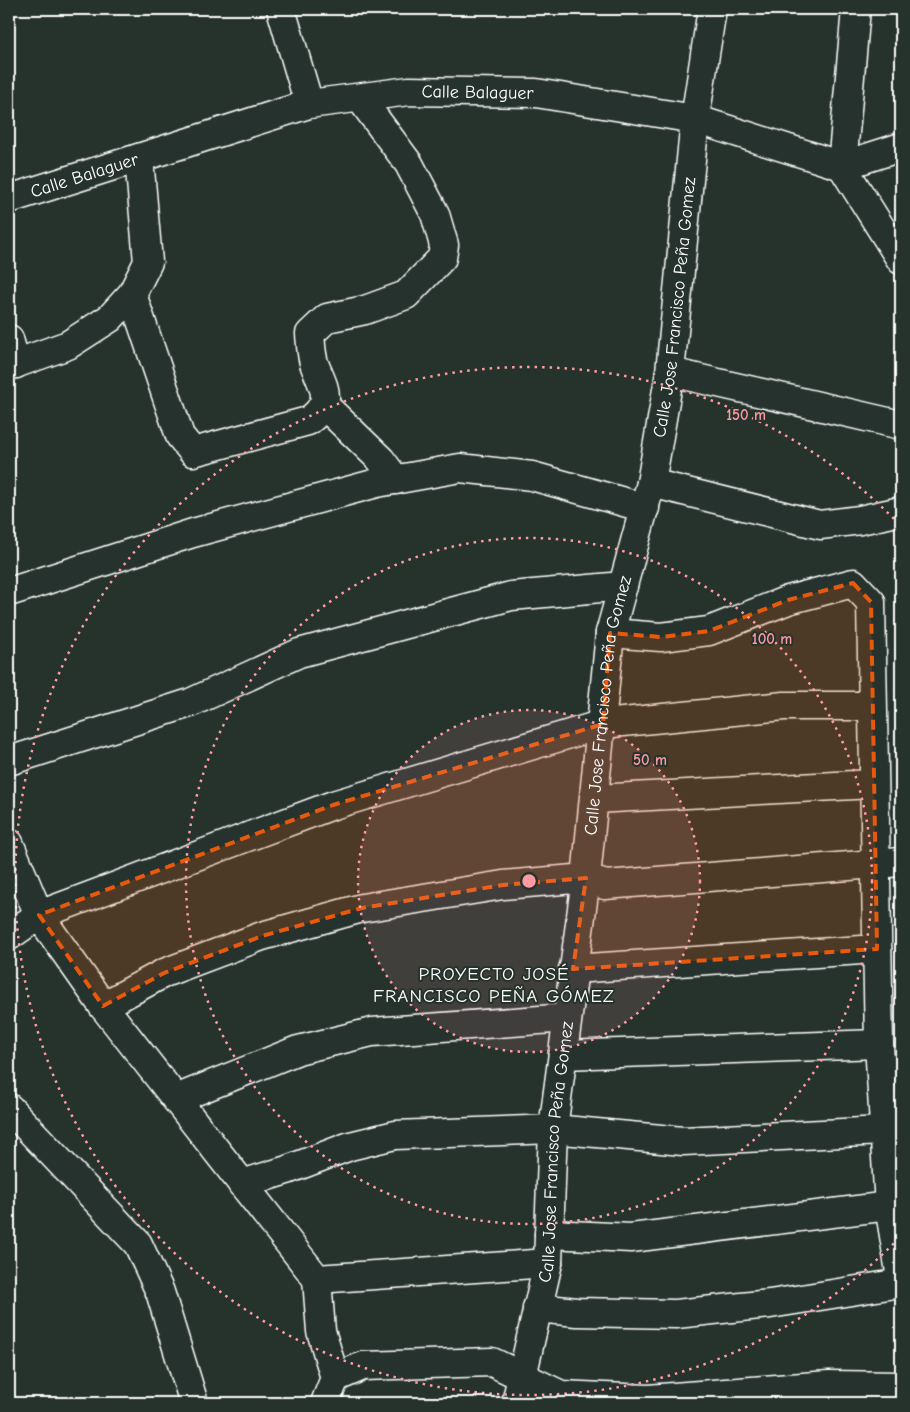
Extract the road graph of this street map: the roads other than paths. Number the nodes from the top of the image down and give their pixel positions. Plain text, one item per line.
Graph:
1 (281, 9) edge
2 (712, 9) edge
3 (856, 9) edge
4 (360, 98) junction
5 (309, 104) junction
6 (695, 119) junction
7 (901, 147) edge
8 (139, 158) junction
9 (842, 166) junction
10 (9, 199) edge
11 (901, 260) edge
12 (132, 294) junction
13 (11, 356) edge
14 (670, 372) junction
15 (324, 405) junction
16 (901, 425) edge
17 (396, 480) junction
18 (648, 495) junction
19 (901, 511) edge
20 (623, 586) junction
21 (9, 592) edge
22 (610, 633) junction
23 (872, 706) junction
24 (603, 724) junction
25 (9, 761) edge
26 (873, 784) junction
27 (594, 799) junction
28 (9, 843) edge
29 (901, 862) edge
30 (874, 864) junction
31 (586, 878) junction
32 (39, 915) junction
33 (9, 936) edge
34 (877, 948) junction
35 (573, 969) junction
36 (103, 1006) junction
37 (567, 1018) junction
38 (879, 1044) junction
39 (563, 1055) junction
40 (176, 1099) junction
41 (9, 1108) edge
42 (553, 1129) junction
43 (883, 1131) junction
44 (242, 1184) junction
45 (889, 1206) junction
46 (549, 1234) junction
47 (548, 1262) junction
48 (901, 1278) edge
49 (317, 1279) junction
50 (901, 1283) edge
51 (537, 1308) junction
52 (522, 1376) junction
53 (335, 1378) junction
54 (901, 1386) edge
55 (194, 1403) edge
56 (325, 1403) edge
57 (516, 1403) edge

1 - 5 street
2 - 6 street, Calle Jose Francisco Peña Gomez
3 - 9 street
4 - 5 street, Calle Balaguer
4 - 6 street, Calle Balaguer
4 - 15 street
5 - 8 street, Calle Balaguer
6 - 9 street, Calle Balaguer
6 - 14 street, Calle Jose Francisco Peña Gomez
7 - 9 street
8 - 10 street, Calle Balaguer
8 - 12 street
9 - 11 street
12 - 13 street
12 - 15 street
14 - 16 street
14 - 18 street, Calle Jose Francisco Peña Gomez
15 - 17 street
17 - 18 street
17 - 21 street
18 - 19 street
18 - 20 street, Calle Jose Francisco Peña Gomez
20 - 22 street, Calle Jose Francisco Peña Gomez
20 - 25 street
22 - 23 street
22 - 24 street, Calle Jose Francisco Peña Gomez
23 - 24 street
23 - 26 street
24 - 27 street, Calle Jose Francisco Peña Gomez
24 - 32 street
26 - 27 street
26 - 30 street
27 - 31 street, Calle Jose Francisco Peña Gomez
28 - 32 street
29 - 30 street
30 - 31 street
30 - 34 street
31 - 35 street, Calle Jose Francisco Peña Gomez
31 - 36 street
32 - 33 street
32 - 36 street
34 - 35 street
34 - 38 street
35 - 37 street, Calle Jose Francisco Peña Gomez
36 - 40 street
37 - 39 street, Calle Jose Francisco Peña Gomez
37 - 40 street
38 - 39 street
38 - 43 street
39 - 42 street, Calle Jose Francisco Peña Gomez
40 - 44 street
41 - 55 street
42 - 43 street
42 - 44 street
42 - 46 street, Calle Jose Francisco Peña Gomez
43 - 45 street
44 - 49 street
45 - 46 street
45 - 48 street
46 - 47 street, Calle Jose Francisco Peña Gomez
47 - 49 street
47 - 51 street, Calle Jose Francisco Peña Gomez
49 - 53 street
50 - 51 street
51 - 52 street, Calle Jose Francisco Peña Gomez
52 - 53 street
52 - 54 street
52 - 57 street, Calle Jose Francisco Peña Gomez
53 - 56 street

